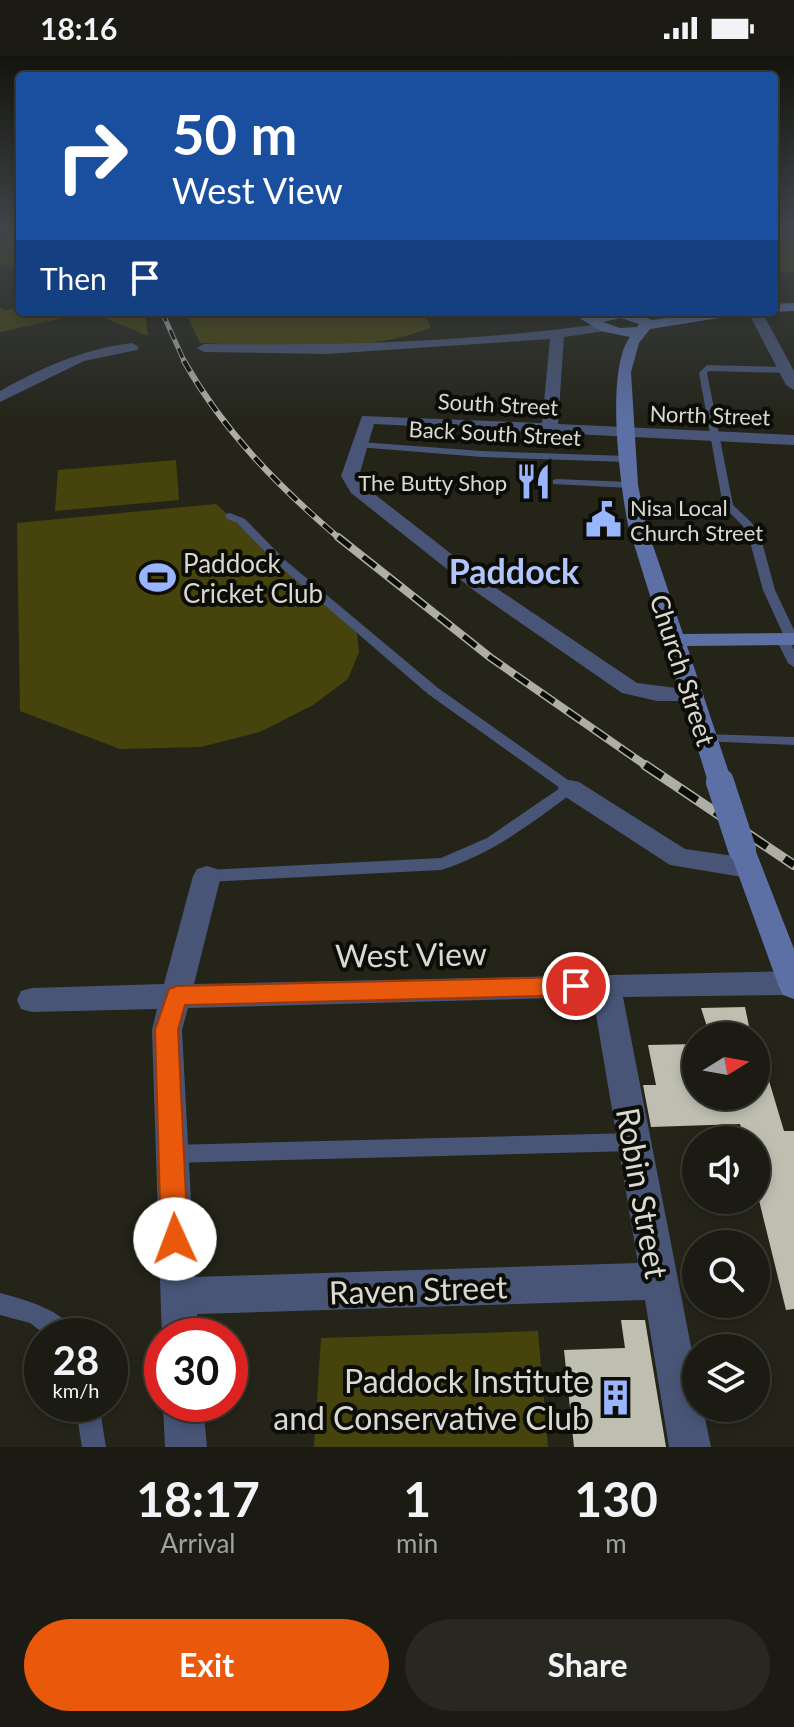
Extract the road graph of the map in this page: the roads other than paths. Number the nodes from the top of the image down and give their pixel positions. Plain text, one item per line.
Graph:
1 (699, 316) edge
2 (757, 316) edge
3 (600, 322) edge
4 (639, 324) edge
5 (557, 334) junction
6 (132, 347) dead end
7 (204, 348) dead end
8 (787, 370) junction
9 (794, 385) edge
10 (0, 397) edge
11 (550, 429) junction
12 (625, 433) junction
13 (716, 437) junction
14 (794, 440) edge
15 (360, 445) junction
16 (627, 459) junction
17 (557, 482) dead end
18 (629, 485) junction
19 (230, 516) dead end
20 (789, 639) edge
21 (672, 640) junction
22 (794, 663) edge
23 (693, 696) junction
24 (706, 738) junction
25 (794, 741) edge
26 (570, 788) junction
27 (745, 859) junction
28 (207, 876) joint
29 (606, 985) junction
30 (794, 985) edge
31 (177, 996) junction
32 (32, 1000) dead end
33 (633, 1142) junction
34 (171, 1154) junction
35 (659, 1281) junction
36 (177, 1296) junction
37 (0, 1304) edge
38 (41, 1318) edge
39 (178, 1318) edge
40 (90, 1422) edge
41 (184, 1422) edge
42 (94, 1447) edge
43 (186, 1447) edge
44 (690, 1447) edge

1 - 4 street
2 - 8 street
3 - 4 street
3 - 4 street
3 - 5 street
4 - 12 street, Church Street
5 - 7 street
5 - 11 street
6 - 10 street
8 - 9 street
8 - 13 lane
11 - 12 street, South Street
11 - 15 street, South Street
12 - 13 street, North Street
12 - 16 street, Church Street
13 - 14 street, North Street
13 - 20 lane
15 - 16 lane, Back South Street
15 - 23 street
16 - 18 street, Church Street
17 - 18 lane
18 - 21 street, Church Street
19 - 26 lane
20 - 21 street
20 - 22 lane
21 - 23 street, Church Street
23 - 24 street, Church Street
24 - 25 lane
24 - 27 street, Church Street, bridge
26 - 27 street
26 - 28 lane
27 - 30 street, Church Street
28 - 31 street
29 - 30 street, West View
29 - 31 street, West View
29 - 33 street, Robin Street
31 - 32 street, West View
31 - 34 street
33 - 34 lane
33 - 35 street, Robin Street
34 - 36 street
35 - 36 street, Raven Street
35 - 44 street, Robin Street
36 - 39 street
37 - 38 lane
40 - 42 lane
41 - 43 street

